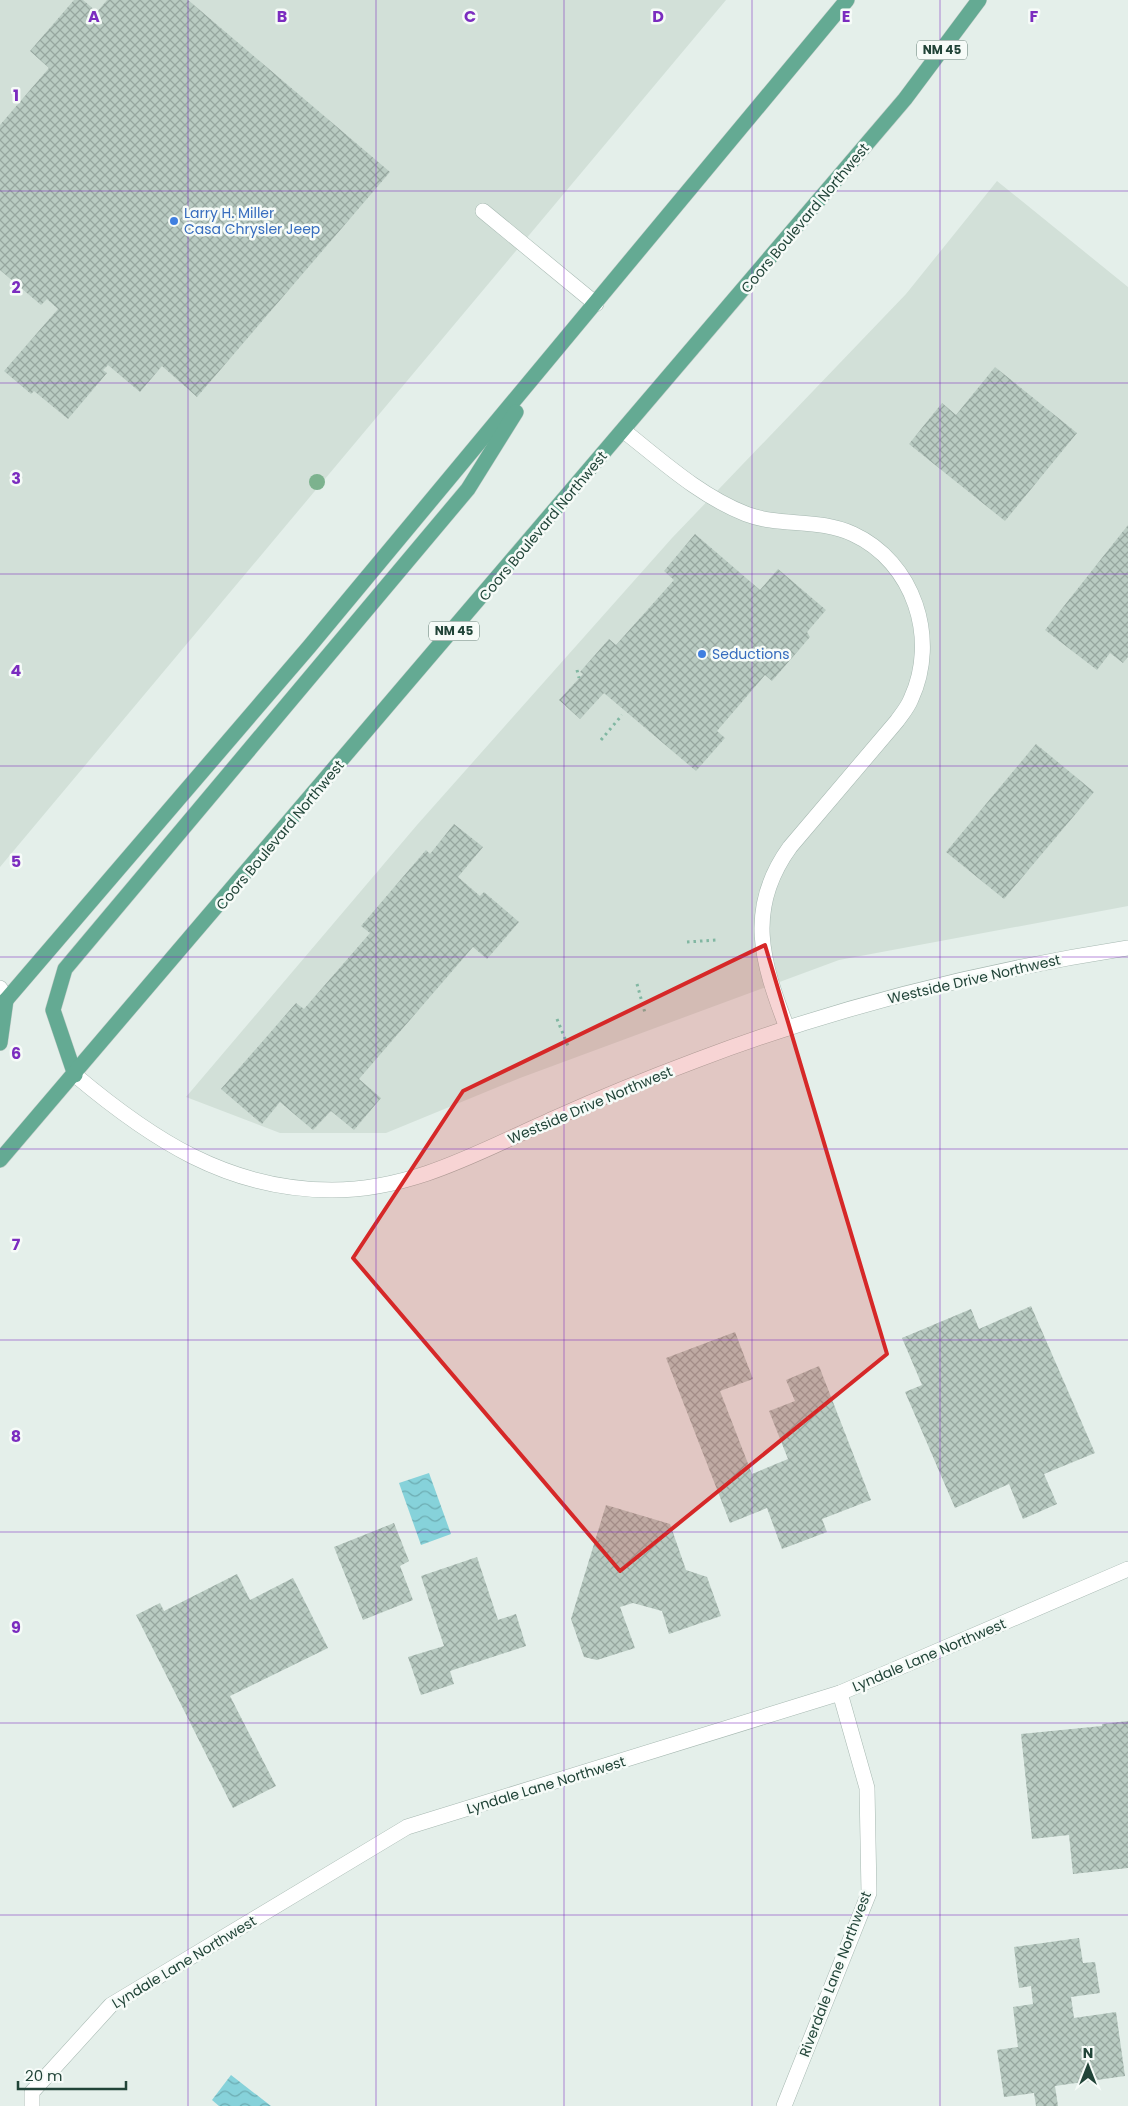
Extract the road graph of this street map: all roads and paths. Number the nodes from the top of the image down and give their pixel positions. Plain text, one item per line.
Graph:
1 (847, 0) edge
2 (980, 0) edge
3 (483, 211) dead end
4 (596, 304) junction
5 (544, 366) junction
6 (624, 431) junction
7 (577, 670) dead end
8 (579, 678) dead end
9 (622, 715) dead end
10 (601, 740) dead end
11 (716, 940) dead end
12 (687, 942) dead end
13 (1128, 948) edge
14 (637, 984) dead end
15 (2, 998) edge
16 (645, 1013) dead end
17 (557, 1019) dead end
18 (787, 1028) junction
19 (0, 1044) edge
20 (568, 1046) dead end
21 (74, 1075) junction
22 (0, 1160) edge
23 (1128, 1569) edge
24 (840, 1693) junction
25 (32, 2106) edge
26 (784, 2106) edge

1 - 4 main road
2 - 6 main road, Coors Boulevard Northwest / NM 45
3 - 4 street
4 - 5 main road
5 - 15 main road
5 - 21 main road
6 - 18 street
6 - 21 main road, Coors Boulevard Northwest / NM 45
7 - 8 path
9 - 10 path
11 - 12 path
13 - 18 street, Westside Drive Northwest
14 - 16 path
15 - 19 main road
17 - 20 path
18 - 21 street, Westside Drive Northwest
21 - 22 main road, Coors Boulevard Northwest / NM 45
23 - 24 street, Lyndale Lane Northwest
24 - 25 street, Lyndale Lane Northwest
24 - 26 street, Riverdale Lane Northwest

